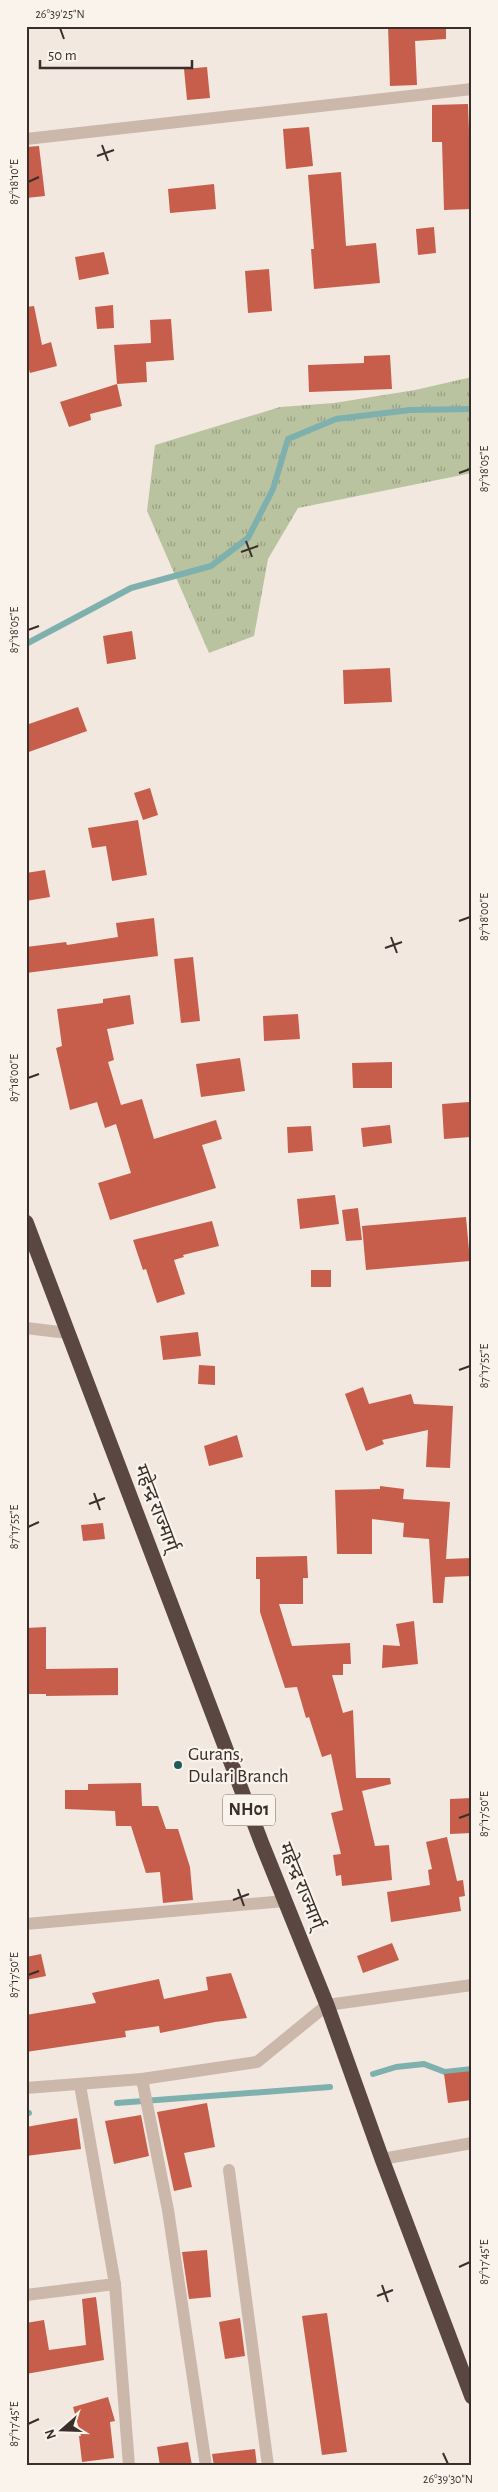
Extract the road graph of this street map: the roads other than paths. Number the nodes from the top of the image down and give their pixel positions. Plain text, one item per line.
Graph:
1 (472, 89) edge
2 (26, 138) edge
3 (26, 1222) edge
4 (26, 1328) edge
5 (68, 1333) junction
6 (286, 1901) junction
7 (26, 1924) edge
8 (472, 1985) edge
9 (327, 2005) junction
10 (142, 2079) junction
11 (80, 2084) junction
12 (26, 2088) edge
13 (472, 2143) edge
14 (382, 2159) junction
15 (229, 2170) dead end
16 (115, 2284) junction
17 (26, 2295) edge
18 (472, 2397) edge
19 (129, 2466) edge
20 (206, 2466) edge
21 (268, 2466) edge

1 - 2 street
3 - 5 highway, महेन्द्र राज्मार्ग् / NH01
4 - 5 street
5 - 6 highway, महेन्द्र राज्मार्ग् / NH01
6 - 7 street
6 - 9 highway, महेन्द्र राज्मार्ग् / NH01
8 - 9 street
9 - 10 street
9 - 14 highway, महेन्द्र राज्मार्ग् / NH01
10 - 11 street
10 - 20 street
11 - 12 street
11 - 16 street
13 - 14 street
14 - 18 highway, महेन्द्र राज्मार्ग् / NH01
15 - 21 street
16 - 17 street
16 - 19 street

